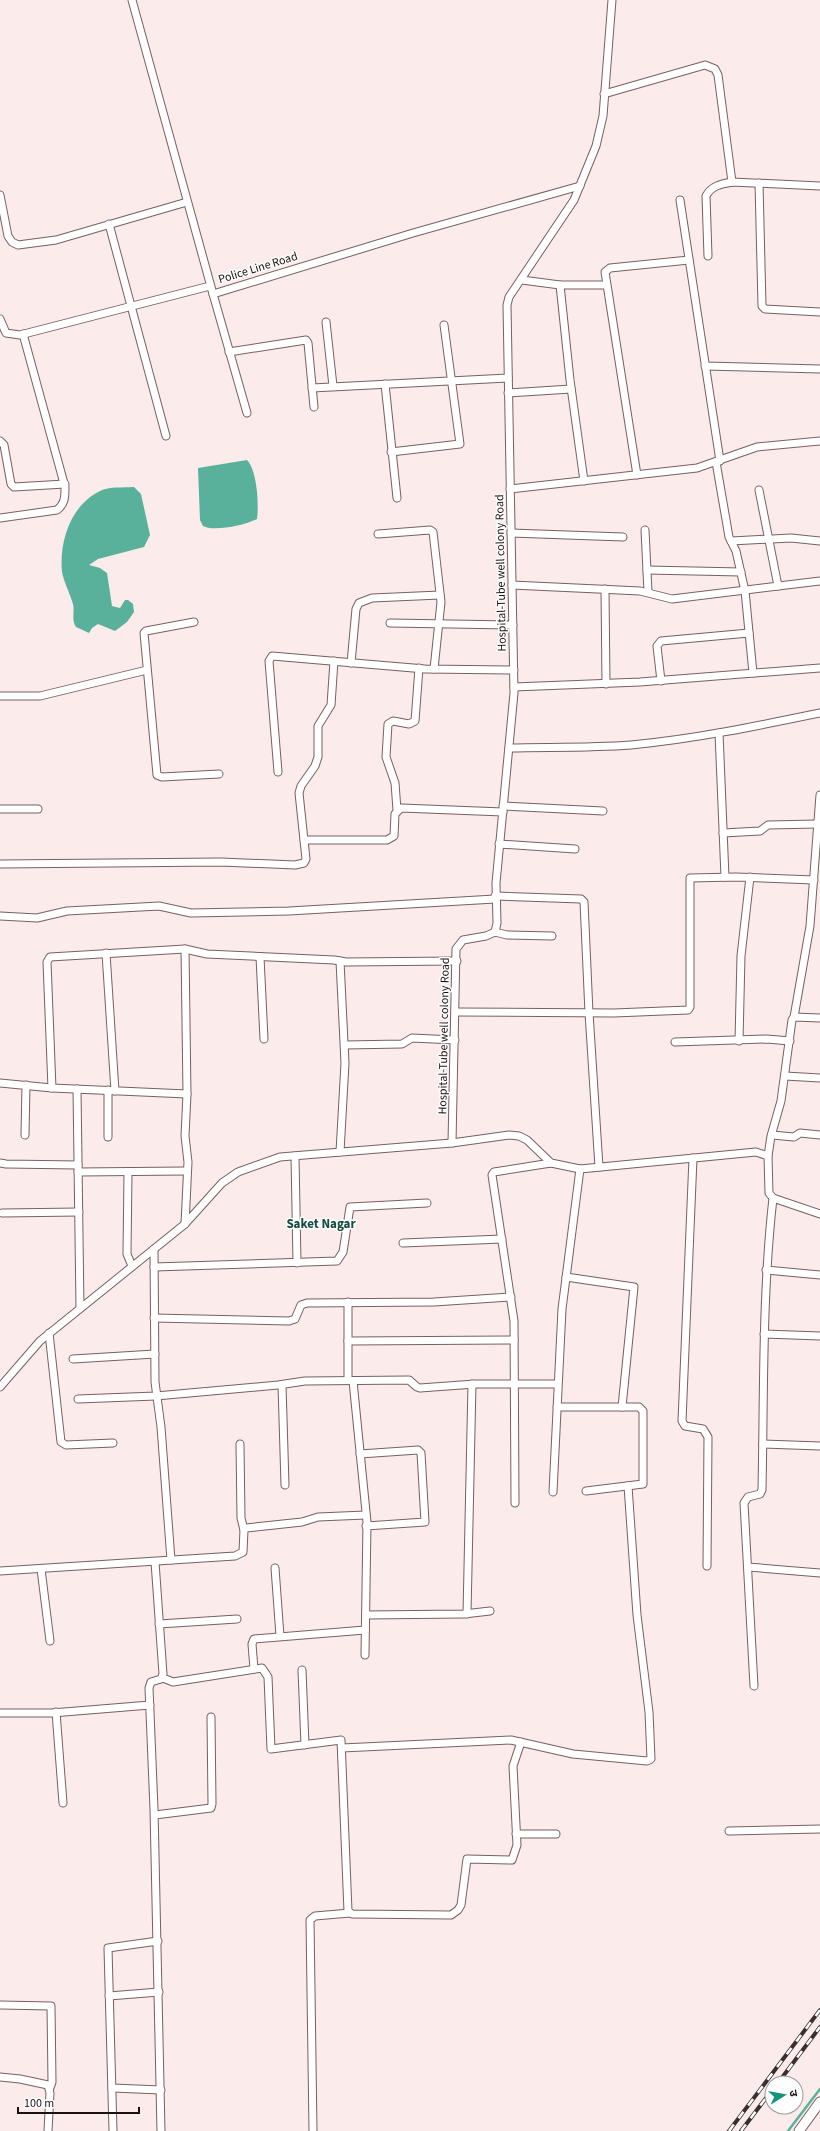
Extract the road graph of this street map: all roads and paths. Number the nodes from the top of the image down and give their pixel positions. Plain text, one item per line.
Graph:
1 (132, 0) edge
2 (612, 0) edge
3 (604, 94) junction
4 (732, 182) junction
5 (758, 183) junction
6 (580, 186) junction
7 (820, 186) edge
8 (0, 195) edge
9 (680, 200) dead end
10 (187, 202) junction
11 (109, 224) junction
12 (708, 256) dead end
13 (689, 260) junction
14 (522, 280) junction
15 (560, 285) junction
16 (606, 285) junction
17 (210, 286) junction
18 (212, 294) junction
19 (130, 307) junction
20 (820, 312) edge
21 (0, 319) edge
22 (326, 322) dead end
23 (444, 325) dead end
24 (23, 334) junction
25 (230, 352) junction
26 (705, 366) junction
27 (820, 369) edge
28 (508, 378) junction
29 (452, 381) junction
30 (385, 384) junction
31 (333, 386) junction
32 (312, 388) junction
33 (571, 389) junction
34 (508, 393) junction
35 (314, 407) dead end
36 (247, 413) dead end
37 (166, 436) dead end
38 (0, 441) edge
39 (820, 441) edge
40 (391, 452) junction
41 (718, 462) junction
42 (637, 475) junction
43 (584, 481) junction
44 (64, 484) junction
45 (510, 489) junction
46 (759, 490) dead end
47 (397, 498) dead end
48 (0, 518) edge
49 (645, 530) dead end
50 (511, 533) junction
51 (378, 534) dead end
52 (623, 537) dead end
53 (769, 539) junction
54 (731, 541) junction
55 (820, 541) edge
56 (647, 570) junction
57 (741, 572) junction
58 (820, 581) edge
59 (512, 585) junction
60 (778, 586) junction
61 (605, 589) junction
62 (745, 591) junction
63 (648, 592) junction
64 (440, 595) junction
65 (194, 622) dead end
66 (390, 623) dead end
67 (439, 624) junction
68 (513, 625) junction
69 (749, 633) junction
70 (334, 661) junction
71 (351, 663) junction
72 (419, 668) junction
73 (820, 668) edge
74 (434, 669) junction
75 (147, 670) junction
76 (514, 670) junction
77 (753, 673) junction
78 (661, 681) junction
79 (606, 684) junction
80 (514, 688) junction
81 (0, 696) edge
82 (820, 713) edge
83 (719, 733) junction
84 (509, 748) junction
85 (278, 772) dead end
86 (219, 774) dead end
87 (820, 794) edge
88 (0, 809) edge
89 (38, 809) dead end
90 (503, 809) junction
91 (396, 810) junction
92 (603, 811) dead end
93 (818, 824) junction
94 (723, 833) junction
95 (304, 840) junction
96 (499, 844) junction
97 (575, 849) dead end
98 (818, 850) edge
99 (0, 864) edge
100 (725, 877) junction
101 (750, 877) junction
102 (814, 880) junction
103 (495, 897) junction
104 (0, 916) edge
105 (495, 932) junction
106 (552, 936) dead end
107 (185, 949) junction
108 (106, 953) junction
109 (260, 957) junction
110 (340, 961) junction
111 (457, 961) junction
112 (456, 1012) junction
113 (589, 1013) junction
114 (794, 1017) junction
115 (820, 1018) edge
116 (264, 1039) dead end
117 (455, 1040) junction
118 (739, 1041) junction
119 (790, 1041) junction
120 (675, 1042) dead end
121 (345, 1045) junction
122 (785, 1076) junction
123 (820, 1078) edge
124 (0, 1083) edge
125 (26, 1086) junction
126 (52, 1088) junction
127 (77, 1089) junction
128 (112, 1091) junction
129 (187, 1094) junction
130 (772, 1134) junction
131 (26, 1135) dead end
132 (820, 1135) edge
133 (108, 1137) dead end
134 (452, 1142) junction
135 (340, 1152) junction
136 (295, 1156) junction
137 (768, 1156) junction
138 (693, 1158) junction
139 (0, 1163) edge
140 (551, 1163) junction
141 (599, 1167) junction
142 (78, 1168) junction
143 (580, 1169) junction
144 (186, 1171) junction
145 (128, 1172) junction
146 (773, 1198) junction
147 (427, 1203) dead end
148 (79, 1212) junction
149 (2, 1213) dead end
150 (820, 1214) edge
151 (185, 1224) junction
152 (502, 1239) junction
153 (403, 1243) dead end
154 (154, 1249) junction
155 (297, 1263) junction
156 (132, 1266) junction
157 (154, 1267) junction
158 (766, 1270) junction
159 (820, 1275) edge
160 (566, 1277) junction
161 (510, 1298) junction
162 (348, 1302) junction
163 (80, 1308) junction
164 (154, 1318) junction
165 (50, 1333) junction
166 (764, 1334) junction
167 (820, 1336) edge
168 (514, 1340) junction
169 (348, 1341) junction
170 (154, 1354) junction
171 (73, 1359) dead end
172 (350, 1381) junction
173 (472, 1384) junction
174 (515, 1384) junction
175 (557, 1384) junction
176 (282, 1385) junction
177 (0, 1387) edge
178 (156, 1396) junction
179 (78, 1399) dead end
180 (557, 1407) junction
181 (622, 1407) junction
182 (113, 1443) dead end
183 (240, 1444) dead end
184 (763, 1444) junction
185 (820, 1446) edge
186 (360, 1454) junction
187 (285, 1485) dead end
188 (628, 1486) junction
189 (586, 1490) dead end
190 (554, 1492) dead end
191 (515, 1503) dead end
192 (366, 1515) junction
193 (366, 1526) junction
194 (244, 1530) junction
195 (171, 1560) junction
196 (155, 1562) junction
197 (707, 1566) dead end
198 (275, 1568) dead end
199 (748, 1568) junction
200 (42, 1569) junction
201 (0, 1572) edge
202 (820, 1573) edge
203 (490, 1611) dead end
204 (467, 1614) junction
205 (366, 1615) junction
206 (237, 1619) dead end
207 (159, 1624) junction
208 (365, 1630) junction
209 (280, 1636) junction
210 (50, 1641) dead end
211 (365, 1655) dead end
212 (254, 1669) junction
213 (302, 1670) dead end
214 (163, 1678) junction
215 (754, 1686) dead end
216 (150, 1705) junction
217 (56, 1712) junction
218 (0, 1713) edge
219 (211, 1717) dead end
220 (521, 1742) junction
221 (305, 1745) junction
222 (342, 1748) junction
223 (63, 1803) dead end
224 (155, 1815) junction
225 (820, 1828) edge
226 (729, 1831) dead end
227 (516, 1834) junction
228 (556, 1834) dead end
229 (350, 1913) junction
230 (158, 1941) junction
231 (159, 1992) junction
232 (109, 1996) junction
233 (0, 2005) edge
234 (0, 2077) edge
235 (50, 2088) junction
236 (112, 2088) junction
237 (161, 2090) junction
238 (820, 2102) edge
239 (48, 2131) edge
240 (113, 2131) edge
241 (162, 2131) edge
242 (313, 2131) edge
243 (799, 2131) edge

1 - 10 street, Police Line Road
2 - 3 street, Hospital-Tube well colony Road
3 - 4 street
3 - 6 street, Hospital-Tube well colony Road
4 - 5 street
4 - 12 street
5 - 7 street
5 - 20 street
6 - 14 street, Hospital-Tube well colony Road
6 - 18 street, Police Line Road
8 - 11 street
9 - 13 street
10 - 11 street
10 - 17 street, Police Line Road
11 - 19 street
13 - 16 street
13 - 26 street
14 - 15 street
14 - 28 street, Hospital-Tube well colony Road
15 - 16 street
15 - 33 street
16 - 42 street
17 - 18 street, Police Line Road
17 - 19 street
18 - 25 street
19 - 24 street
19 - 37 street
21 - 24 street
22 - 31 street
23 - 29 street
24 - 44 street
25 - 32 street
25 - 36 street
26 - 27 street
26 - 41 street
28 - 29 street
28 - 34 street, Hospital-Tube well colony Road
29 - 30 street
29 - 40 street
30 - 31 street
30 - 40 street
31 - 32 street
32 - 35 street
33 - 34 street
33 - 43 street
34 - 45 street, Hospital-Tube well colony Road
38 - 44 street
39 - 41 street
40 - 47 street
41 - 42 street
41 - 54 street
42 - 43 street
43 - 45 street
44 - 48 street
45 - 50 street, Hospital-Tube well colony Road
46 - 53 street
49 - 56 street
50 - 52 street
50 - 59 street, Hospital-Tube well colony Road
51 - 64 street
53 - 54 street
53 - 55 street
53 - 60 street
54 - 57 street
56 - 57 street
56 - 63 street
57 - 62 street
58 - 60 street
59 - 61 street
59 - 68 street, Hospital-Tube well colony Road
60 - 62 street
61 - 63 street
61 - 79 street
62 - 63 street
62 - 69 street
64 - 67 street
64 - 71 street
65 - 75 street
66 - 67 street
67 - 68 street
67 - 74 street
68 - 76 street, Hospital-Tube well colony Road
69 - 77 street
69 - 78 street
70 - 71 street
70 - 85 street
70 - 95 street
71 - 72 street
72 - 74 street
72 - 91 street
73 - 77 street
74 - 76 street
75 - 81 street
75 - 86 street
76 - 80 street, Hospital-Tube well colony Road
77 - 78 street
78 - 79 street
79 - 80 street
80 - 84 street, Hospital-Tube well colony Road
82 - 83 street
83 - 84 street
83 - 94 street
84 - 90 street, Hospital-Tube well colony Road
87 - 93 street
88 - 89 street
90 - 91 street
90 - 92 street
90 - 96 street, Hospital-Tube well colony Road
91 - 95 street
93 - 94 street
93 - 98 street
94 - 100 street
95 - 99 street
96 - 97 street
96 - 103 street, Hospital-Tube well colony Road
98 - 102 street
100 - 101 street
100 - 113 street
101 - 102 street
101 - 118 street
102 - 114 street
103 - 104 street
103 - 105 street, Hospital-Tube well colony Road
103 - 113 street
105 - 106 street
105 - 111 street, Hospital-Tube well colony Road
107 - 108 street
107 - 109 street
107 - 129 street
108 - 126 street
108 - 128 street
109 - 110 street
109 - 116 street
110 - 111 street
110 - 121 street
111 - 112 street, Hospital-Tube well colony Road
112 - 113 street
112 - 117 street, Hospital-Tube well colony Road
113 - 141 street
114 - 115 street
114 - 119 street
117 - 121 street
117 - 134 street, Hospital-Tube well colony Road
118 - 119 street
118 - 120 street
119 - 122 street
121 - 135 street
122 - 123 street
122 - 130 street
124 - 125 street
125 - 126 street
125 - 131 street
126 - 127 street
127 - 128 street
127 - 142 street
128 - 129 street
128 - 133 street
129 - 144 street
130 - 132 street
130 - 137 street
134 - 135 street
134 - 140 street
135 - 136 street
136 - 151 street
136 - 155 street
137 - 138 street
137 - 146 street
138 - 141 street
138 - 197 street
139 - 142 street
140 - 143 street
140 - 152 street
141 - 143 street
142 - 145 street
142 - 148 street
143 - 160 street
144 - 145 street
144 - 151 street
145 - 156 street
146 - 150 street
146 - 158 street
147 - 155 street
148 - 149 street
148 - 163 street
151 - 154 street
152 - 153 street
152 - 161 street
154 - 156 street
154 - 157 street
155 - 157 street
156 - 163 street
157 - 164 street
158 - 159 street
158 - 166 street
160 - 175 street
160 - 181 street
161 - 162 street
161 - 168 street
162 - 164 street
162 - 169 street
163 - 165 street
164 - 170 street
165 - 177 street
165 - 182 street
166 - 167 street
166 - 184 street
168 - 169 street
168 - 174 street
169 - 172 street
170 - 171 street
170 - 178 street
172 - 173 street
172 - 176 street
172 - 186 street
173 - 174 street
173 - 204 street
174 - 175 street
174 - 191 street
175 - 180 street
176 - 178 street
176 - 187 street
178 - 179 street
178 - 195 street
180 - 181 street
180 - 190 street
181 - 188 street
183 - 194 street
184 - 185 street
184 - 199 street
186 - 192 street
186 - 193 street
188 - 189 street
188 - 220 street
192 - 193 street
192 - 194 street
193 - 205 street
194 - 195 street
195 - 196 street
196 - 200 street
196 - 207 street
198 - 209 street
199 - 202 street
199 - 215 street
200 - 201 street
200 - 210 street
203 - 204 street
204 - 205 street
205 - 208 street
206 - 207 street
207 - 214 street
208 - 209 street
208 - 211 street
209 - 212 street
212 - 214 street
212 - 221 street
213 - 221 street
214 - 216 street
216 - 217 street
216 - 224 street
217 - 218 street
217 - 223 street
219 - 224 street
220 - 222 street
220 - 227 street
221 - 222 street
222 - 229 street
224 - 230 street
225 - 226 street
227 - 228 street
227 - 229 street
229 - 242 street
230 - 231 street
230 - 232 street
231 - 232 street
231 - 237 street
232 - 236 street
233 - 235 street
234 - 235 street
235 - 239 street
236 - 237 street
236 - 240 street
237 - 241 street
238 - 243 street

